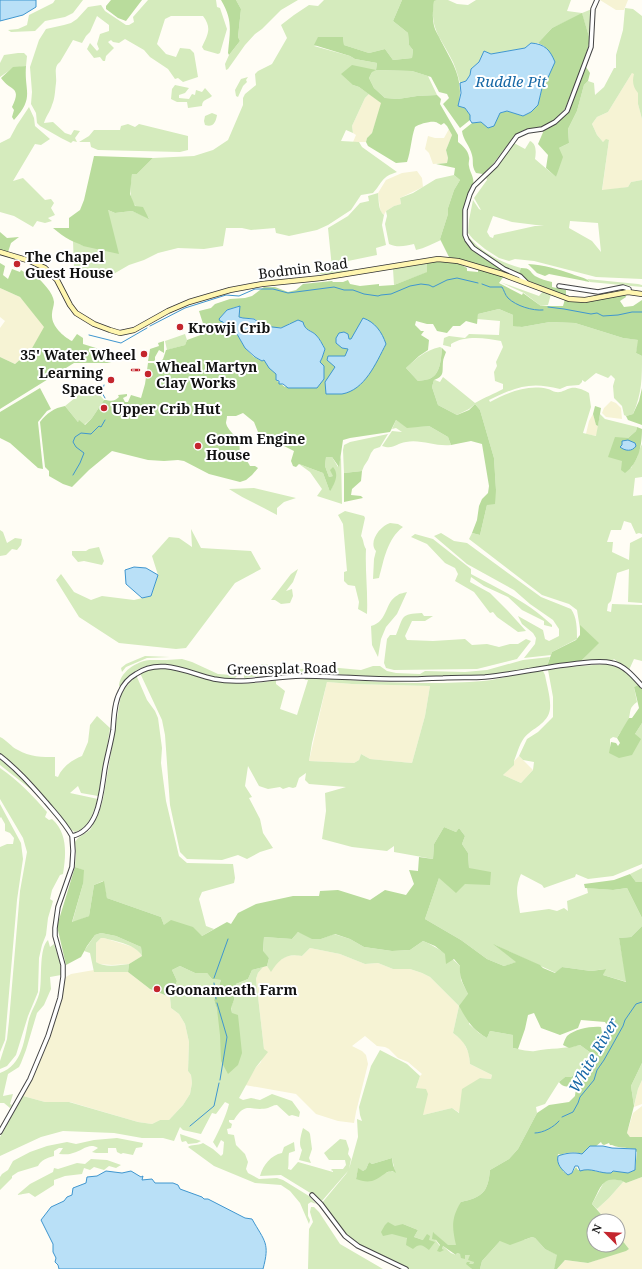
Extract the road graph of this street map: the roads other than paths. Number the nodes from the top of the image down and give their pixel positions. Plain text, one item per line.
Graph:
1 (597, 0) edge
2 (0, 252) edge
3 (526, 282) junction
4 (559, 286) dead end
5 (629, 292) junction
6 (642, 294) edge
7 (642, 686) edge
8 (0, 756) edge
9 (72, 836) junction
10 (0, 1132) edge
11 (312, 1195) dead end
12 (406, 1269) edge

1 - 3 street
2 - 3 main road, Bodmin Road
3 - 5 main road, Bodmin Road
4 - 5 street
5 - 6 main road, Bodmin Road
7 - 9 street, Greensplat Road
8 - 9 street
9 - 10 street
11 - 12 street

